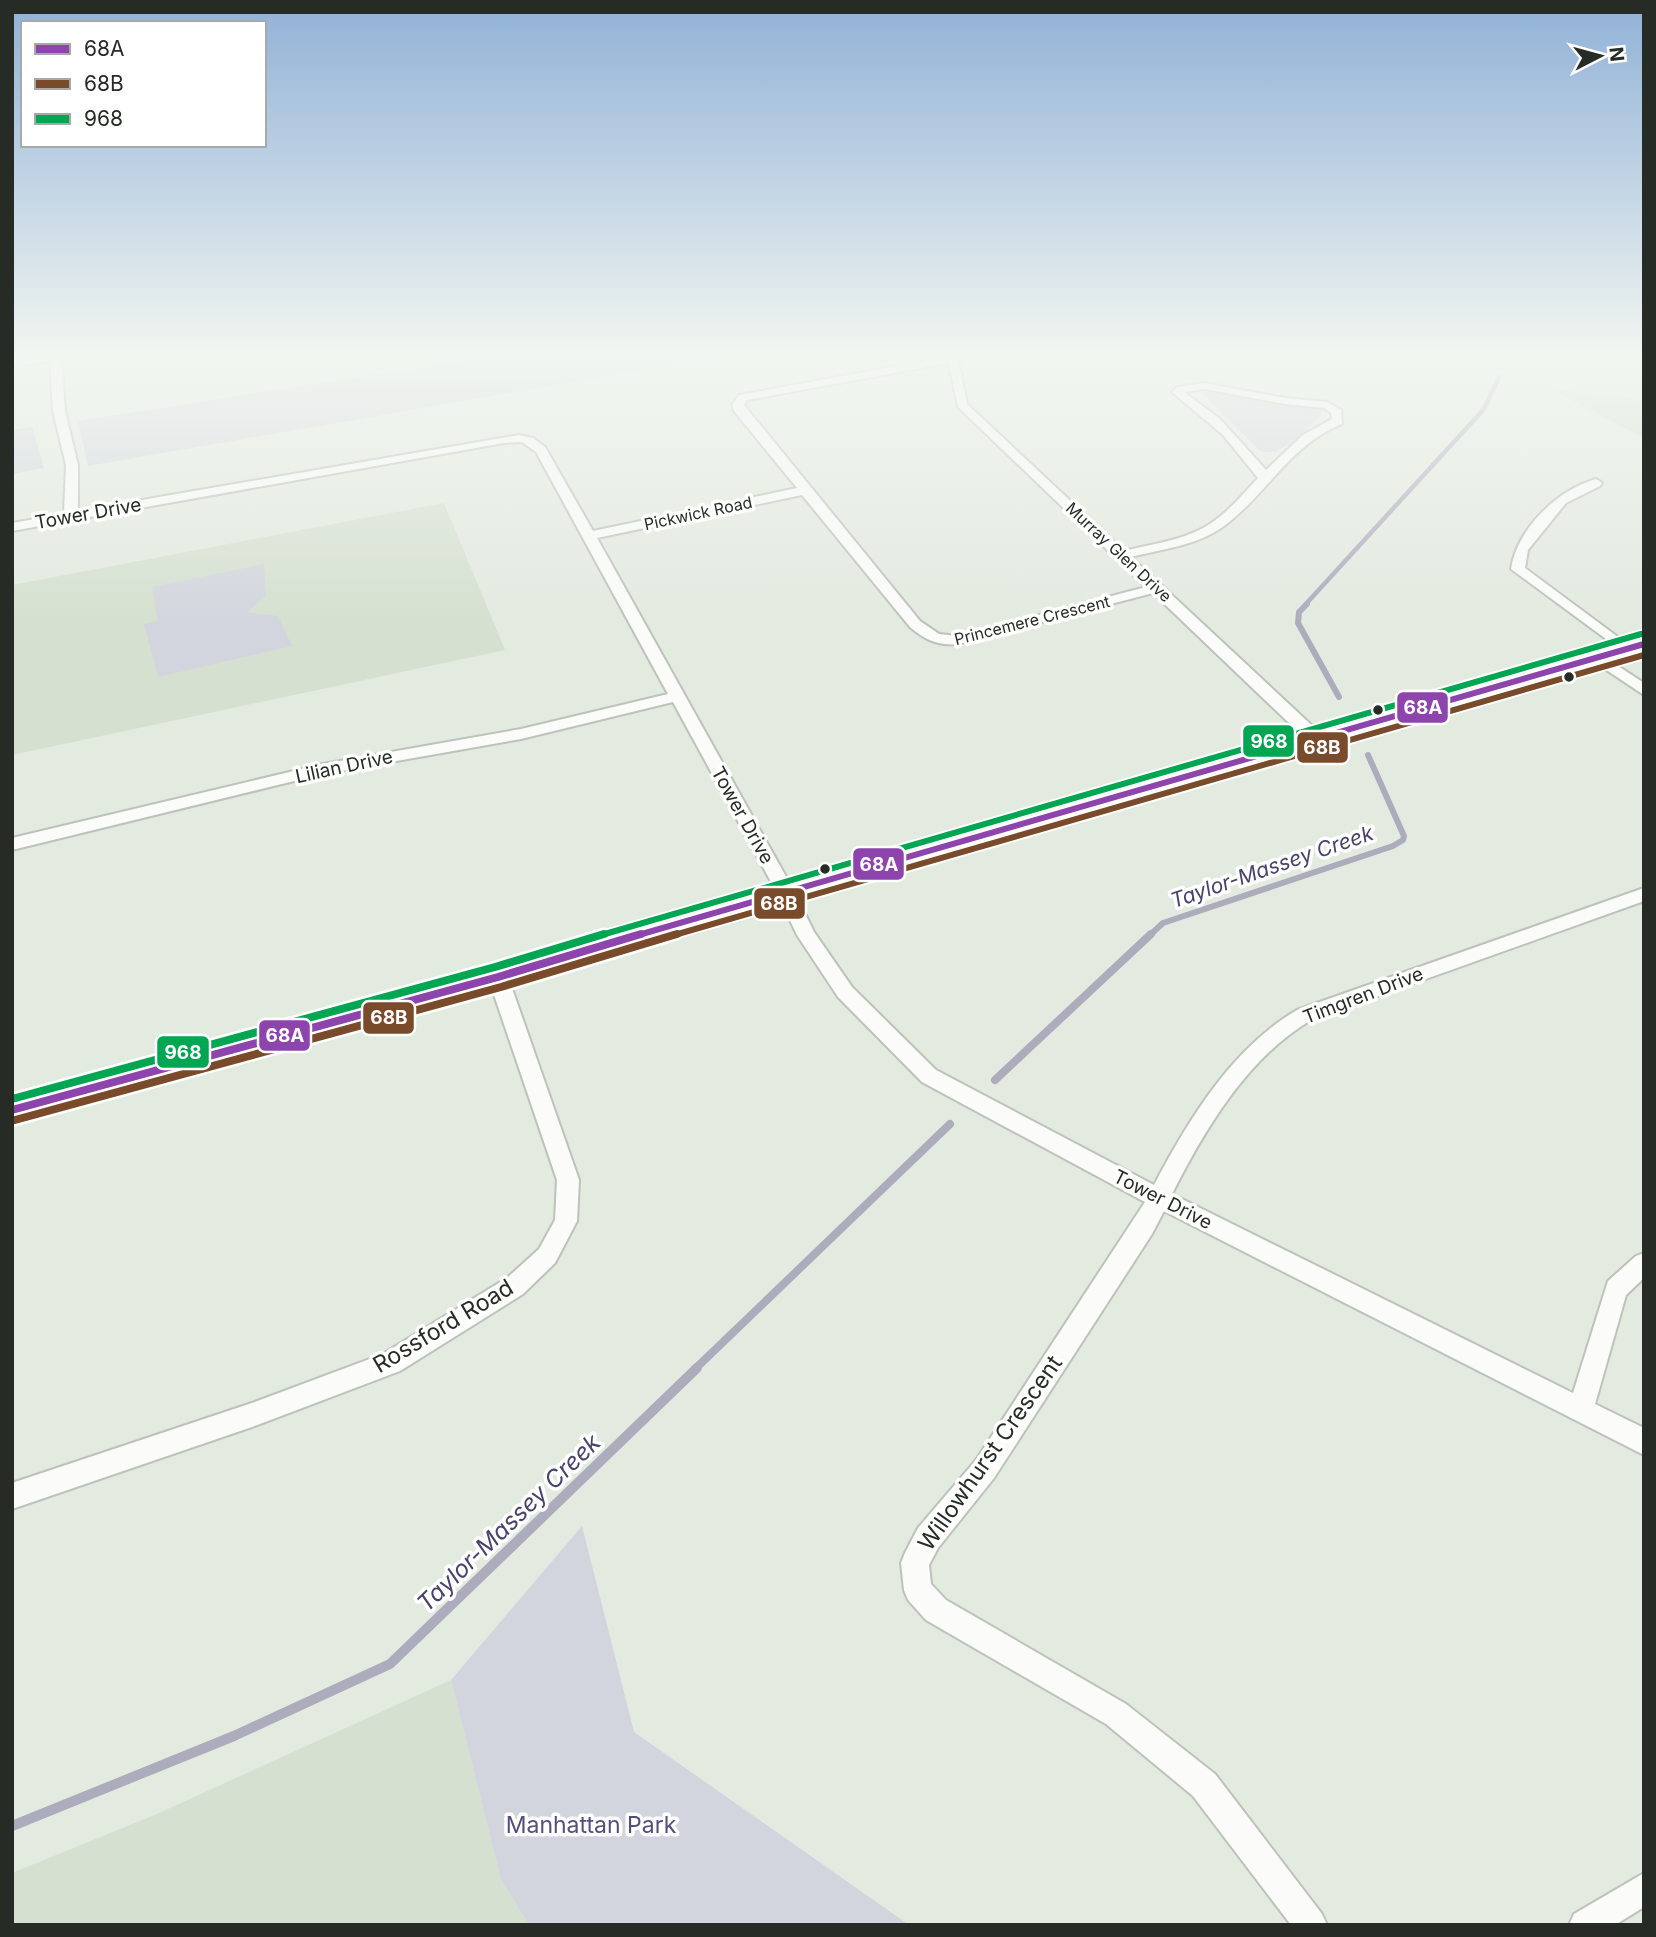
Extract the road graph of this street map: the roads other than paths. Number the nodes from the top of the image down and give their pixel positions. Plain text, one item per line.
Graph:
1 (67, 443) edge
2 (488, 443) edge
3 (534, 443) edge
4 (767, 443) edge
5 (1003, 443) edge
6 (1236, 443) edge
7 (1301, 443) edge
8 (1265, 478) junction
9 (1596, 484) dead end
10 (807, 490) junction
11 (71, 516) junction
12 (12, 527) edge
13 (589, 536) junction
14 (1122, 555) junction
15 (1157, 588) junction
16 (1634, 646) edge
17 (1598, 658) junction
18 (1644, 690) edge
19 (677, 697) junction
20 (1315, 737) junction
21 (12, 844) edge
22 (785, 891) junction
23 (1644, 894) edge
24 (498, 976) junction
25 (12, 1110) edge
26 (1157, 1197) junction
27 (1644, 1263) edge
28 (1581, 1408) junction
29 (1644, 1442) edge
30 (12, 1496) edge
31 (1644, 1889) edge
32 (1311, 1925) edge
33 (1585, 1925) edge

1 - 11 street
2 - 11 street, Tower Drive
3 - 13 street, Tower Drive
4 - 10 street, Princemere Crescent
5 - 14 street, Murray Glen Drive
6 - 8 street
7 - 8 street
8 - 14 street
9 - 16 street
10 - 13 street, Pickwick Road
10 - 15 street, Princemere Crescent
11 - 12 street, Tower Drive
13 - 19 street, Tower Drive
14 - 15 street, Murray Glen Drive
15 - 20 street, Murray Glen Drive
16 - 17 main road
17 - 18 street
17 - 20 main road
19 - 21 street, Lilian Drive
19 - 22 street, Tower Drive
20 - 22 main road
22 - 24 main road
22 - 26 street, Tower Drive
23 - 26 street, Timgren Drive
24 - 25 main road
24 - 30 street, Rossford Road
26 - 28 street, Tower Drive
26 - 32 street, Willowhurst Crescent
27 - 28 street
28 - 29 street, Tower Drive
31 - 33 street

